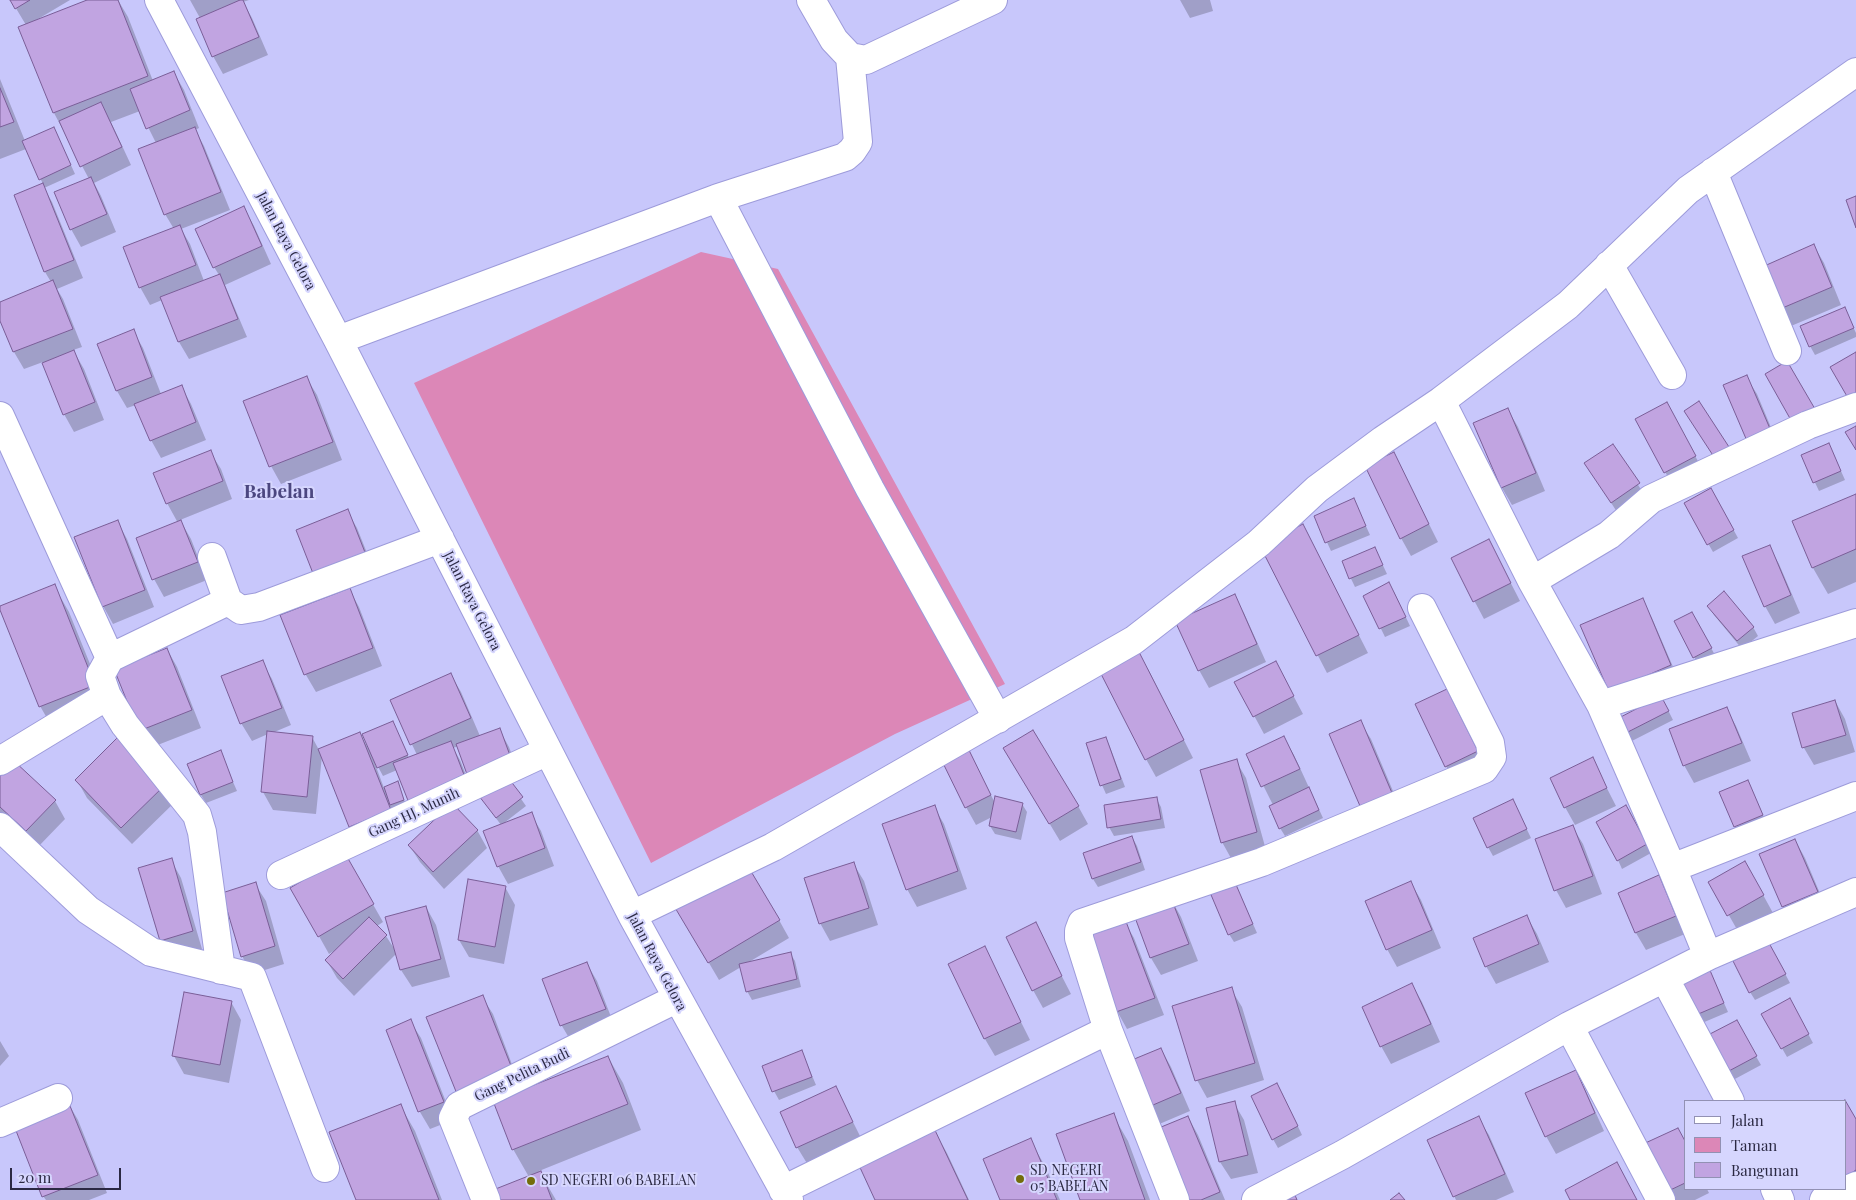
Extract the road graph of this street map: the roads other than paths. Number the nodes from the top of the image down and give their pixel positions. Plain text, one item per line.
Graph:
1 (159, 0) edge
2 (811, 0) edge
3 (993, 0) edge
4 (850, 57) junction
5 (1856, 72) edge
6 (1713, 172) junction
7 (718, 198) junction
8 (1609, 265) junction
9 (338, 340) junction
10 (1787, 351) dead end
11 (1672, 375) dead end
12 (1441, 401) junction
13 (1856, 406) edge
14 (0, 416) edge
15 (440, 539) junction
16 (212, 557) dead end
17 (1532, 581) junction
18 (228, 601) junction
19 (1422, 608) dead end
20 (1856, 623) edge
21 (110, 658) junction
22 (107, 696) junction
23 (1601, 705) junction
24 (998, 719) junction
25 (548, 751) junction
26 (0, 761) edge
27 (1856, 796) edge
28 (0, 827) edge
29 (1672, 868) junction
30 (281, 875) dead end
31 (1856, 892) edge
32 (632, 915) junction
33 (1708, 956) junction
34 (221, 970) junction
35 (1665, 979) junction
36 (676, 999) junction
37 (1569, 1026) junction
38 (1108, 1030) junction
39 (58, 1098) dead end
40 (1729, 1100) edge
41 (0, 1123) edge
42 (325, 1168) dead end
43 (1856, 1186) edge
44 (786, 1195) edge
45 (486, 1200) edge
46 (1175, 1200) edge
47 (1256, 1200) edge
48 (1661, 1200) edge
49 (1824, 1200) edge

1 - 9 street, Jalan Raya Gelora
2 - 4 street
3 - 4 street
4 - 7 street
5 - 6 street
6 - 8 street
6 - 10 street
7 - 9 street
7 - 24 street
8 - 11 street
8 - 12 street
9 - 15 street, Jalan Raya Gelora
12 - 17 street
12 - 24 street
13 - 17 street
14 - 21 street
15 - 18 street
15 - 25 street, Jalan Raya Gelora
16 - 18 street
17 - 23 street
18 - 21 street
19 - 38 street
20 - 23 street
21 - 22 street
22 - 26 street
22 - 34 street
23 - 29 street
24 - 32 street
25 - 30 street, Gang HJ. Munih
25 - 32 street, Jalan Raya Gelora
27 - 29 street
28 - 34 street
29 - 33 street
31 - 33 street
32 - 36 street, Jalan Raya Gelora
33 - 35 street
34 - 42 street
35 - 37 street
35 - 40 street
36 - 44 street, Jalan Raya Gelora
36 - 45 street, Gang Pelita Budi
37 - 47 street
37 - 48 street
38 - 44 street
38 - 46 street
39 - 41 street
43 - 49 street

